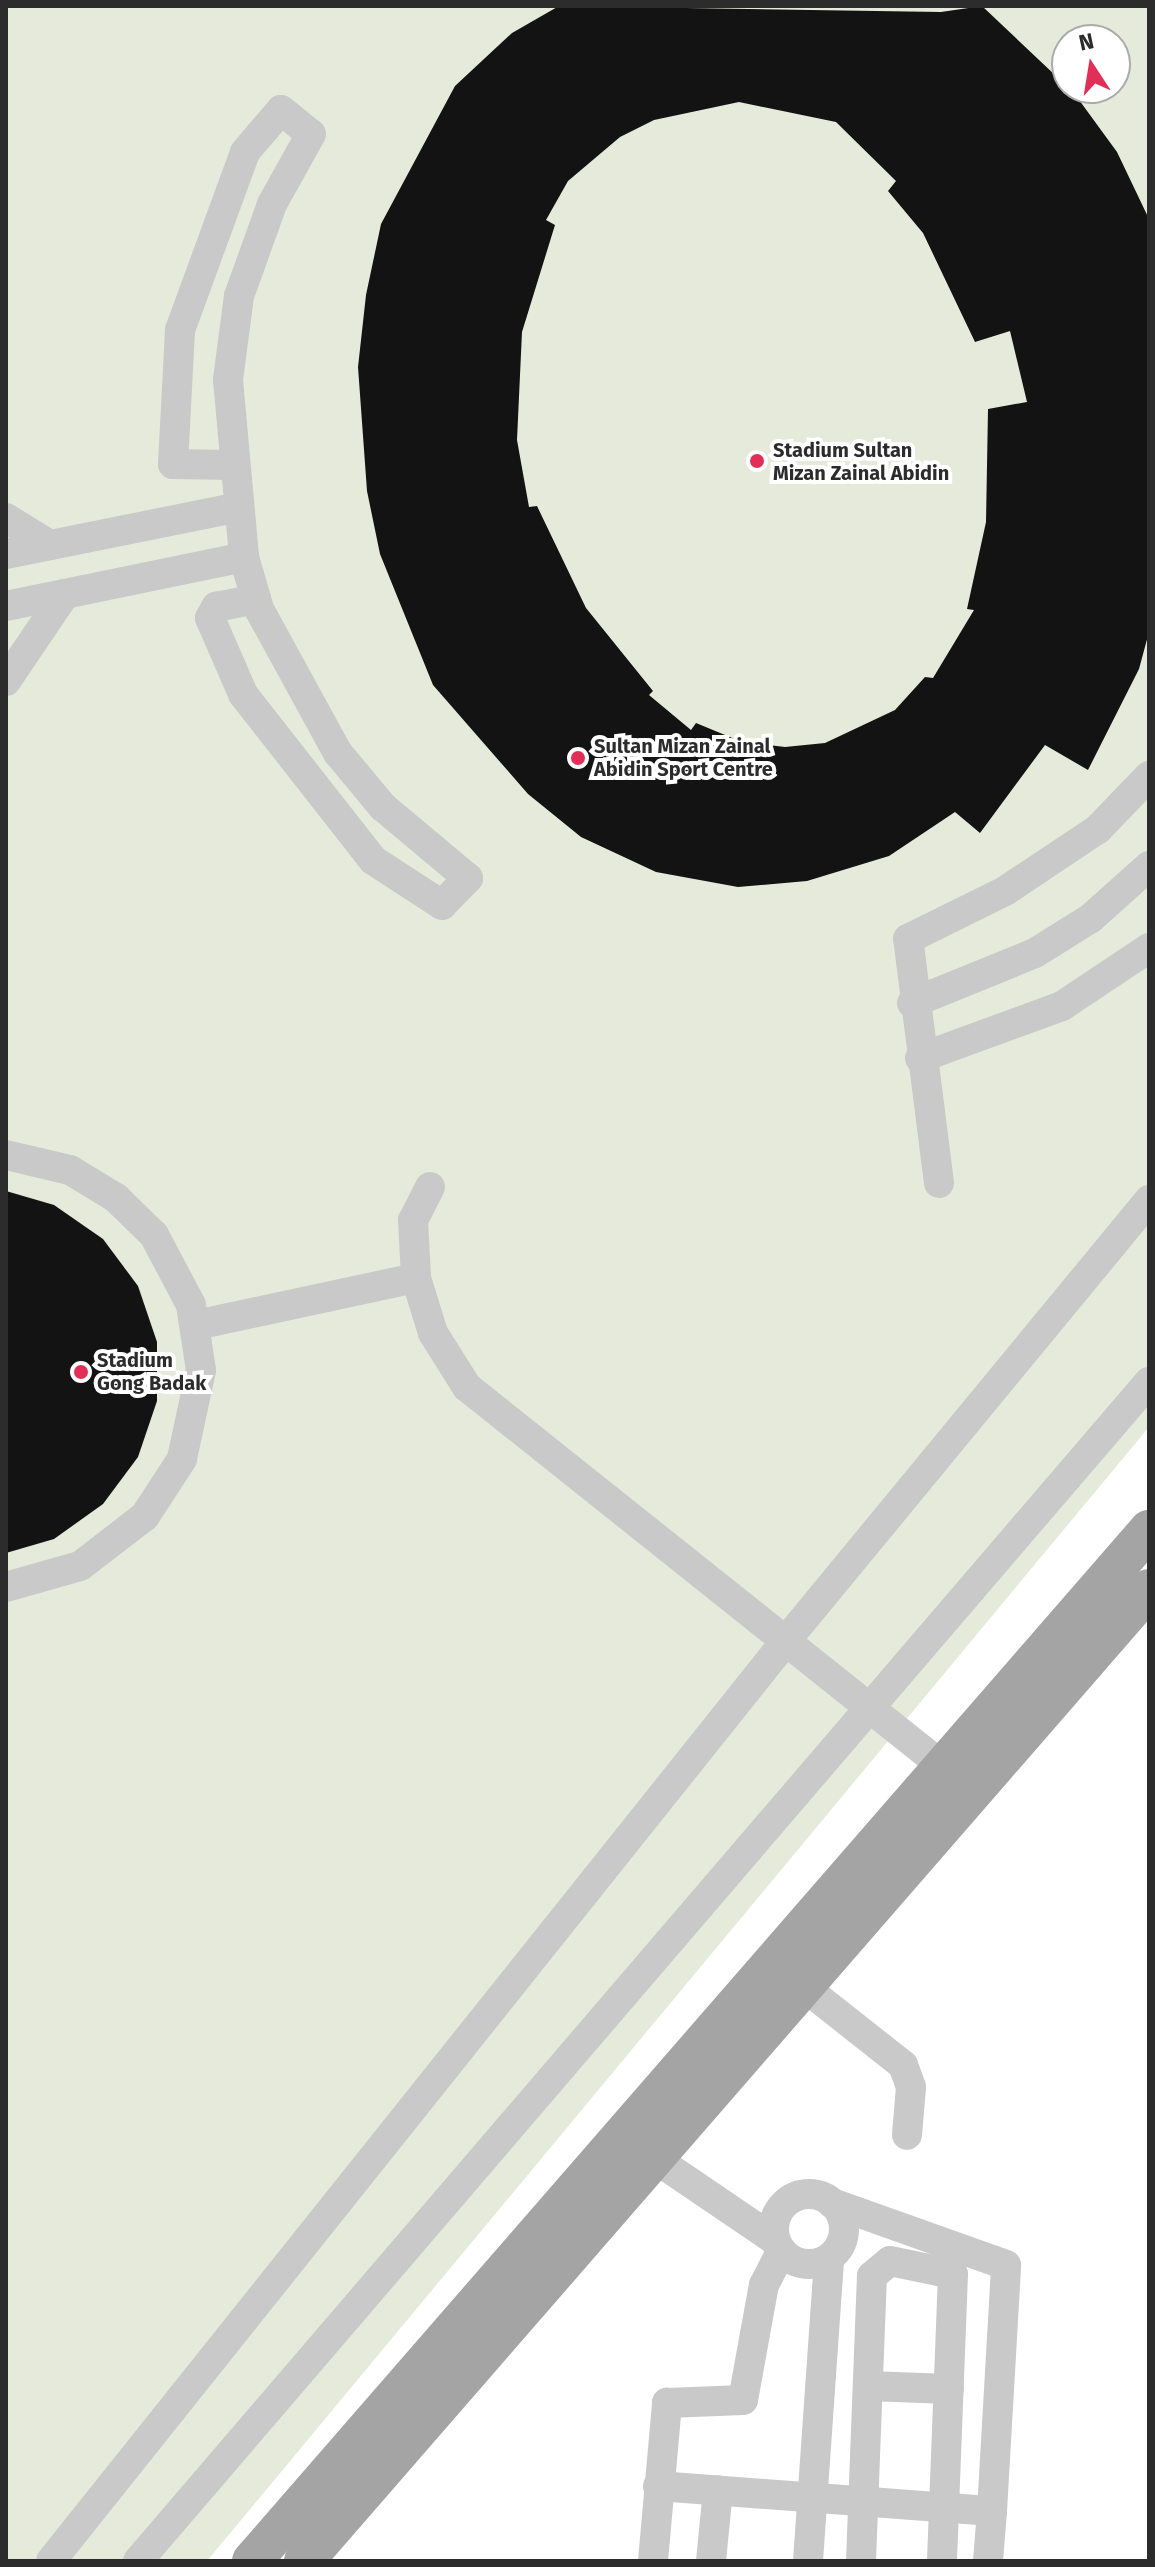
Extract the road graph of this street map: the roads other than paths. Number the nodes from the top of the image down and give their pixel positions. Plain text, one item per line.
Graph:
1 (231, 465) junction
2 (234, 508) junction
3 (6, 518) edge
4 (50, 545) junction
5 (6, 554) edge
6 (244, 557) junction
7 (65, 594) junction
8 (256, 599) junction
9 (6, 606) edge
10 (6, 681) edge
11 (1149, 776) edge
12 (1149, 866) edge
13 (1149, 948) edge
14 (912, 1003) junction
15 (920, 1058) junction
16 (6, 1155) edge
17 (939, 1183) dead end
18 (430, 1187) dead end
19 (1149, 1200) edge
20 (416, 1278) junction
21 (196, 1325) junction
22 (1149, 1382) edge
23 (1149, 1530) edge
24 (6, 1587) edge
25 (1149, 1589) edge
26 (784, 1643) junction
27 (873, 1711) junction
28 (945, 1767) junction
29 (976, 1795) junction
30 (808, 1990) junction
31 (907, 2135) dead end
32 (624, 2136) junction
33 (656, 2161) junction
34 (795, 2197) junction
35 (832, 2203) junction
36 (720, 2204) junction
37 (922, 2233) junction
38 (778, 2246) junction
39 (829, 2259) junction
40 (917, 2264) junction
41 (868, 2386) junction
42 (949, 2389) junction
43 (658, 2486) junction
44 (718, 2490) junction
45 (812, 2495) junction
46 (864, 2501) junction
47 (944, 2506) junction
48 (992, 2511) junction
49 (51, 2561) edge
50 (138, 2561) edge
51 (252, 2561) edge
52 (304, 2561) edge
53 (653, 2561) edge
54 (711, 2561) edge
55 (808, 2561) edge
56 (861, 2561) edge
57 (942, 2561) edge
58 (988, 2561) edge

1 - 1 street
1 - 2 street
2 - 4 street
2 - 6 street
3 - 4 street
4 - 5 street
6 - 7 street
6 - 8 street
7 - 9 street
7 - 10 street
8 - 8 street
11 - 14 street
12 - 14 street
13 - 15 street
14 - 15 street
15 - 17 street
16 - 21 street
18 - 20 street
19 - 26 street
20 - 21 street
20 - 26 street
21 - 24 street
22 - 27 street
23 - 28 main road
25 - 29 main road
26 - 27 street
26 - 49 street
27 - 28 street
27 - 50 street
28 - 29 street
28 - 32 main road
29 - 30 main road
30 - 31 street
30 - 33 main road
32 - 33 street
32 - 51 main road
33 - 36 street
33 - 52 main road
34 - 35 street
34 - 36 street
34 - 38 street
35 - 37 street
35 - 39 street
36 - 38 street
37 - 40 street
37 - 48 street
38 - 39 street
38 - 43 street
39 - 45 street
40 - 41 street
40 - 42 street
41 - 42 street
41 - 46 street
42 - 47 street
43 - 44 street
43 - 53 street
44 - 45 street
44 - 54 street
45 - 46 street
45 - 55 street
46 - 47 street
46 - 56 street
47 - 48 street
47 - 57 street
48 - 58 street

